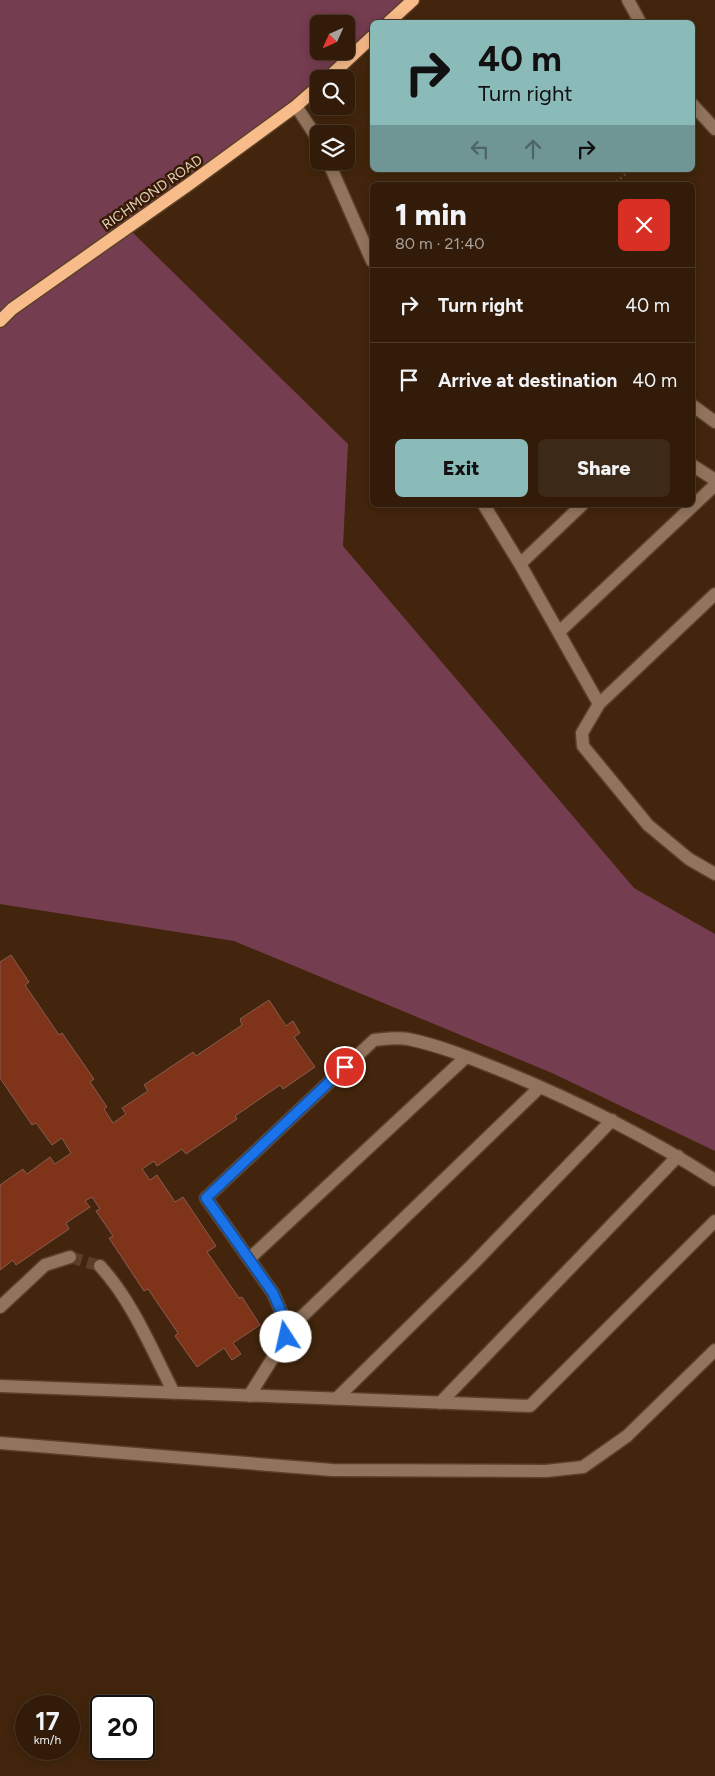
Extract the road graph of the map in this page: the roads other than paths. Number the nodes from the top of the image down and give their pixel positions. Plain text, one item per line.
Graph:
1 (414, 0) edge
2 (628, 0) edge
3 (391, 20) edge
4 (639, 20) edge
5 (370, 39) edge
6 (336, 70) edge
7 (310, 94) edge
8 (296, 106) junction
9 (695, 107) edge
10 (310, 127) edge
11 (715, 129) edge
12 (332, 170) edge
13 (370, 257) edge
14 (0, 321) edge
15 (695, 407) edge
16 (715, 422) edge
17 (695, 466) edge
18 (715, 480) edge
19 (715, 485) edge
20 (695, 504) edge
21 (485, 507) edge
22 (580, 507) edge
23 (692, 507) edge
24 (520, 564) junction
25 (715, 594) edge
26 (559, 632) junction
27 (600, 704) junction
28 (715, 874) edge
29 (466, 1057) junction
30 (540, 1087) junction
31 (612, 1120) junction
32 (678, 1156) junction
33 (715, 1180) edge
34 (715, 1221) edge
35 (70, 1257) tunnel mouth
36 (249, 1259) junction
37 (100, 1266) tunnel mouth
38 (0, 1306) edge
39 (285, 1334) junction
40 (715, 1350) edge
41 (0, 1386) edge
42 (174, 1393) junction
43 (249, 1396) junction
44 (336, 1399) junction
45 (440, 1403) junction
46 (0, 1443) edge

1 - 3 main road
2 - 4 lane
5 - 6 main road
7 - 8 main road, RICHMOND ROAD
8 - 10 lane
8 - 14 main road, RICHMOND ROAD
9 - 11 lane
12 - 13 lane
15 - 16 lane
17 - 18 lane
19 - 20 lane
21 - 24 lane
22 - 24 lane
23 - 26 lane
24 - 26 lane
25 - 27 lane
26 - 27 lane
27 - 28 lane
29 - 30 lane
29 - 36 lane
29 - 36 lane
30 - 31 lane
30 - 39 lane
31 - 32 lane
31 - 44 lane
32 - 33 lane
32 - 45 lane
34 - 45 lane
35 - 38 lane
36 - 39 lane
37 - 42 lane
39 - 43 lane
40 - 46 lane
41 - 42 lane
42 - 43 lane
43 - 44 lane
44 - 45 lane

